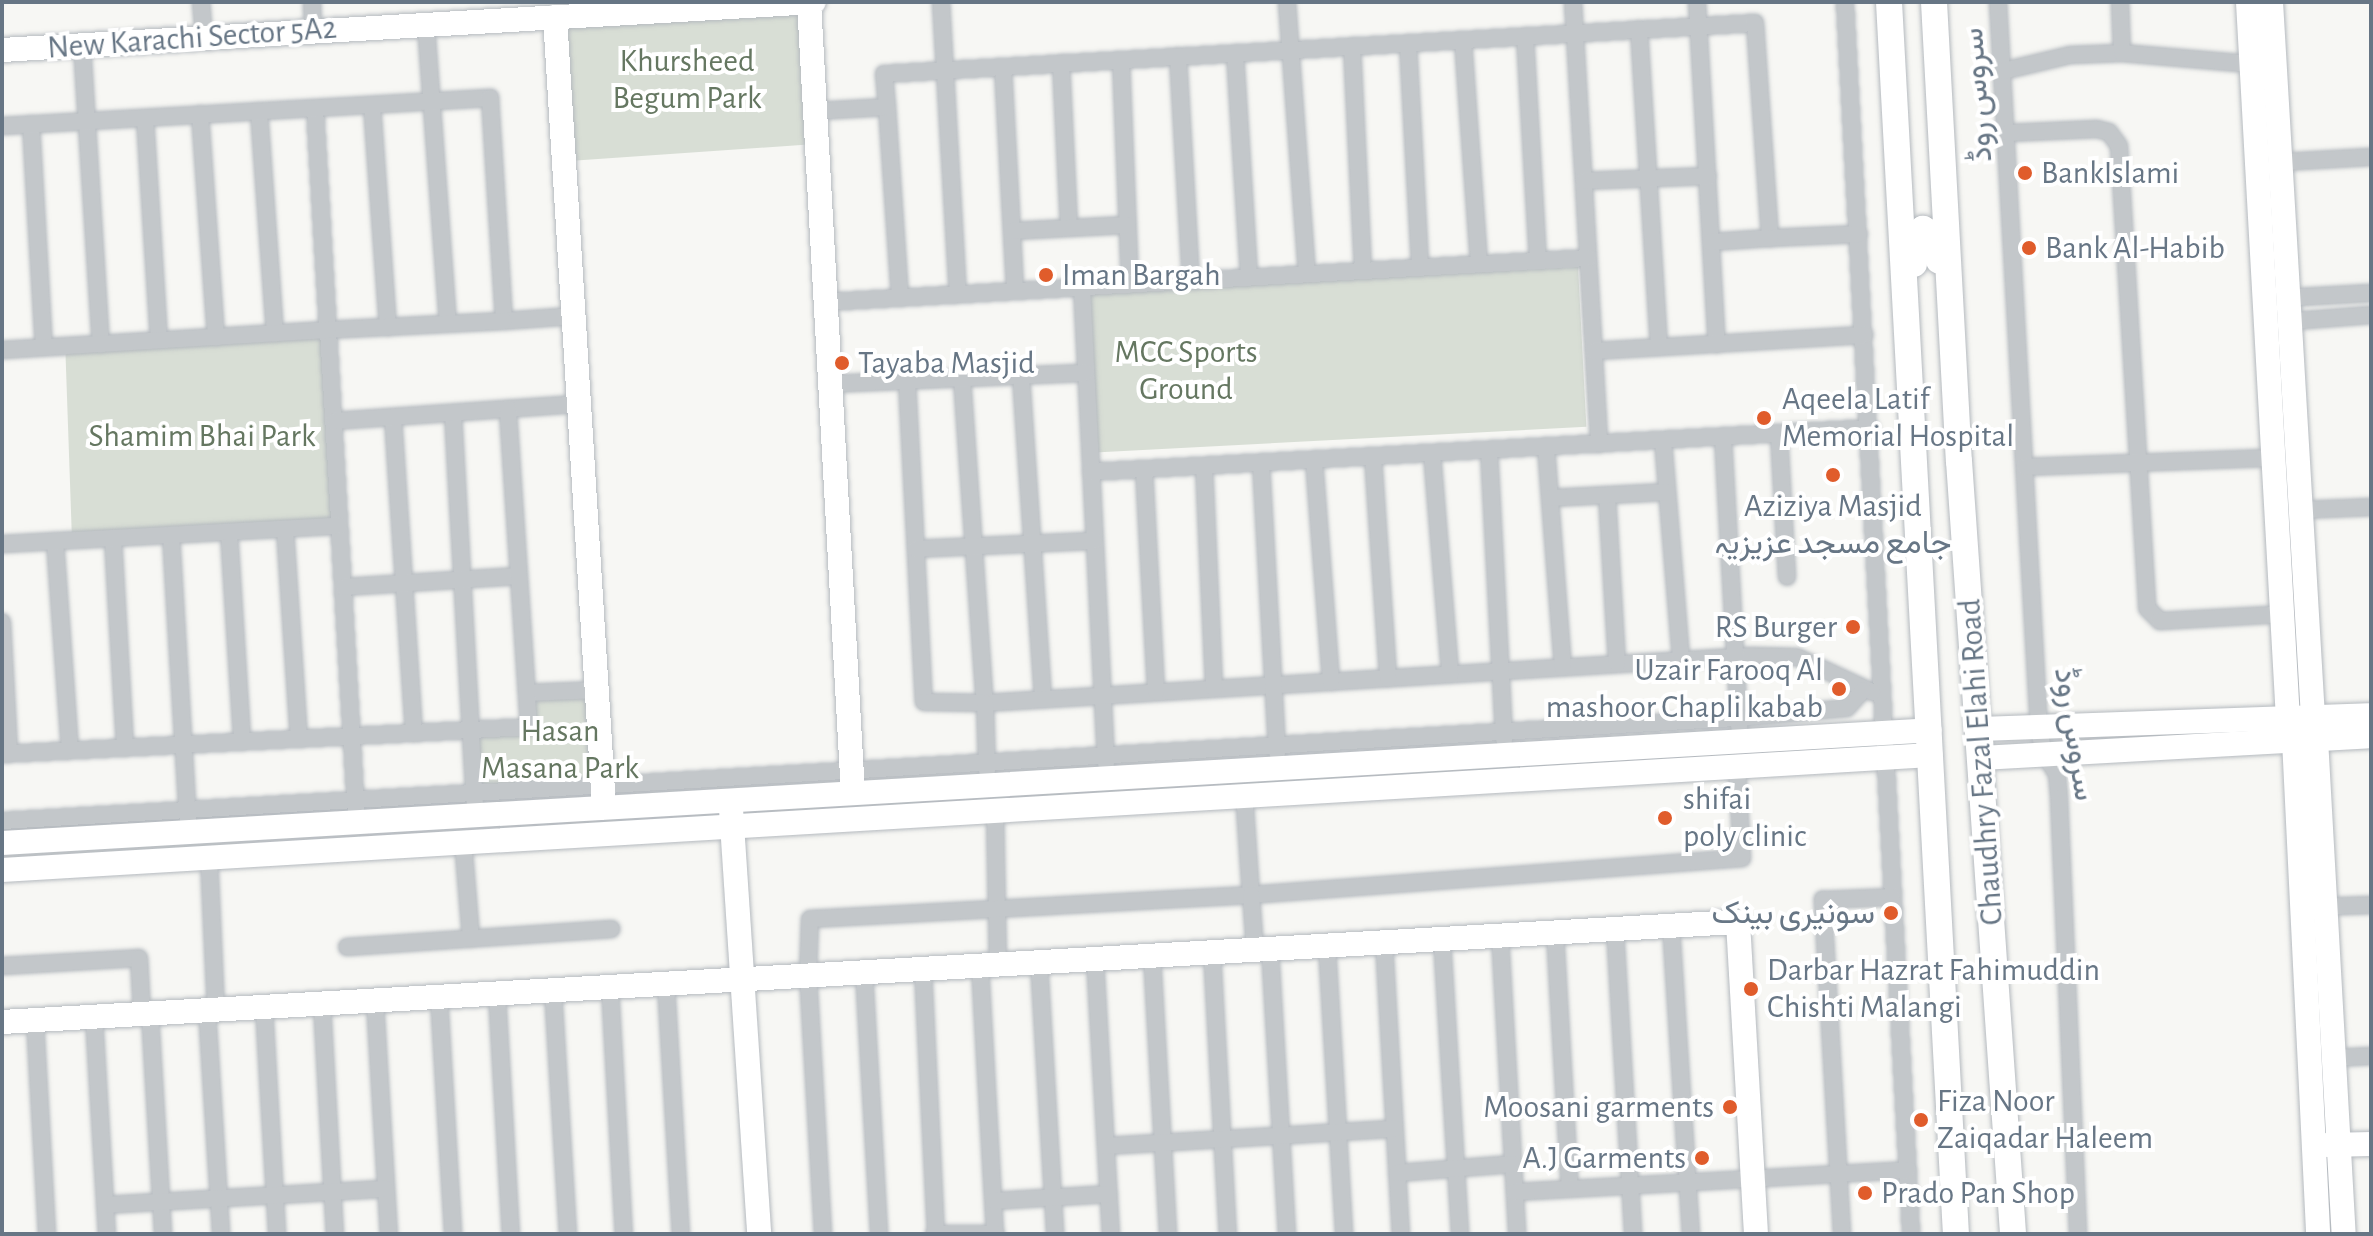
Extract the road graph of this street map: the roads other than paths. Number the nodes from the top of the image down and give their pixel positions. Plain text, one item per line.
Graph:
1 (201, 2) edge
2 (312, 2) edge
3 (767, 2) edge
4 (812, 2) edge
5 (941, 2) edge
6 (1287, 2) edge
7 (1573, 2) edge
8 (1697, 2) edge
9 (1845, 2) edge
10 (1889, 2) edge
11 (1934, 2) edge
12 (1998, 2) edge
13 (2120, 2) edge
14 (2248, 2) edge
15 (2271, 2) edge
16 (682, 5) edge
17 (603, 8) edge
18 (555, 17) junction
19 (426, 25) junction
20 (1699, 26) junction
21 (1639, 29) junction
22 (313, 30) junction
23 (1575, 33) junction
24 (1525, 36) junction
25 (204, 38) junction
26 (1463, 40) junction
27 (1408, 43) junction
28 (82, 45) junction
29 (1352, 46) junction
30 (2, 50) edge
31 (1289, 50) junction
32 (1235, 53) junction
33 (2122, 53) junction
34 (1178, 56) junction
35 (1121, 60) junction
36 (1061, 63) junction
37 (2251, 64) junction
38 (1003, 67) junction
39 (945, 70) junction
40 (2003, 71) junction
41 (430, 102) junction
42 (372, 105) junction
43 (887, 107) junction
44 (315, 108) junction
45 (259, 111) junction
46 (817, 111) junction
47 (200, 114) junction
48 (145, 118) junction
49 (87, 121) junction
50 (31, 124) junction
51 (2, 126) edge
52 (2008, 133) junction
53 (2371, 157) edge
54 (2282, 162) junction
55 (1708, 176) junction
56 (1648, 178) junction
57 (1584, 181) junction
58 (1127, 225) junction
59 (1069, 228) junction
60 (1012, 231) junction
61 (1859, 234) junction
62 (1770, 238) junction
63 (1711, 242) junction
64 (1588, 258) junction
65 (1538, 261) junction
66 (1479, 264) junction
67 (1420, 268) junction
68 (1363, 271) junction
69 (1307, 274) junction
70 (1249, 278) junction
71 (1191, 281) junction
72 (1130, 285) junction
73 (1082, 287) junction
74 (1015, 291) junction
75 (2371, 293) edge
76 (958, 295) junction
77 (900, 298) junction
78 (827, 302) junction
79 (2277, 310) junction
80 (2371, 315) edge
81 (573, 316) junction
82 (504, 321) junction
83 (448, 323) junction
84 (388, 327) junction
85 (327, 330) junction
86 (275, 333) junction
87 (1865, 335) junction
88 (216, 337) junction
89 (159, 340) junction
90 (101, 344) junction
91 (1717, 344) junction
92 (44, 347) junction
93 (1659, 347) junction
94 (2, 350) edge
95 (1594, 351) junction
96 (1086, 373) junction
97 (1021, 376) junction
98 (962, 378) junction
99 (907, 381) junction
100 (831, 384) junction
101 (579, 404) junction
102 (508, 409) junction
103 (453, 413) junction
104 (393, 417) junction
105 (335, 421) junction
106 (1871, 428) junction
107 (1779, 434) junction
108 (1723, 437) junction
109 (1663, 440) junction
110 (1599, 444) junction
111 (1546, 447) junction
112 (1489, 450) junction
113 (1432, 453) junction
114 (1373, 456) junction
115 (1914, 458) junction
116 (2274, 458) junction
117 (1314, 460) junction
118 (1959, 461) junction
119 (1261, 463) junction
120 (2138, 463) junction
121 (1204, 466) junction
122 (2025, 467) junction
123 (1144, 469) junction
124 (1091, 472) junction
125 (1667, 492) junction
126 (1607, 495) junction
127 (1550, 498) junction
128 (2371, 507) edge
129 (2302, 510) junction
130 (339, 526) junction
131 (285, 529) junction
132 (229, 532) junction
133 (171, 535) junction
134 (113, 538) junction
135 (55, 541) junction
136 (1094, 541) junction
137 (2, 544) edge
138 (1032, 546) junction
139 (916, 549) junction
140 (974, 549) junction
141 (519, 576) junction
142 (1787, 577) dead end
143 (462, 581) junction
144 (404, 584) junction
145 (344, 587) junction
146 (2284, 614) junction
147 (2, 622) edge
148 (1734, 657) junction
149 (1681, 660) junction
150 (1617, 664) junction
151 (1563, 667) junction
152 (1503, 671) junction
153 (1450, 674) junction
154 (1388, 678) junction
155 (1331, 682) junction
156 (1273, 685) junction
157 (1214, 689) junction
158 (596, 690) junction
159 (1863, 690) junction
160 (1156, 692) junction
161 (527, 693) junction
162 (1881, 695) junction
163 (1100, 696) junction
164 (1043, 699) junction
165 (985, 703) junction
166 (2371, 715) edge
167 (1739, 729) junction
168 (1978, 729) junction
169 (2039, 729) junction
170 (2303, 729) junction
171 (470, 730) junction
172 (1883, 732) junction
173 (414, 733) junction
174 (354, 736) junction
175 (2371, 736) edge
176 (299, 739) junction
177 (242, 741) junction
178 (1504, 743) junction
179 (1930, 743) junction
180 (183, 744) junction
181 (125, 747) junction
182 (70, 750) junction
183 (6, 753) edge
184 (2044, 754) junction
185 (1277, 756) junction
186 (1885, 757) junction
187 (1980, 758) junction
188 (1106, 766) junction
189 (1737, 766) junction
190 (987, 774) junction
191 (852, 782) junction
192 (475, 793) junction
193 (1244, 793) junction
194 (604, 796) junction
195 (729, 800) junction
196 (995, 811) junction
197 (357, 813) junction
198 (476, 818) junction
199 (2, 821) edge
200 (188, 821) junction
201 (733, 824) junction
202 (463, 841) junction
203 (2, 843) edge
204 (209, 857) junction
205 (2, 870) edge
206 (1251, 895) junction
207 (1892, 897) junction
208 (2371, 905) edge
209 (996, 907) junction
210 (2299, 907) junction
211 (2326, 907) junction
212 (1671, 926) junction
213 (611, 929) dead end
214 (1615, 929) junction
215 (1555, 932) junction
216 (1500, 936) junction
217 (471, 939) junction
218 (1442, 939) junction
219 (1384, 942) junction
220 (1327, 946) junction
221 (347, 947) dead end
222 (1263, 949) junction
223 (1212, 952) junction
224 (1152, 956) junction
225 (1095, 959) junction
226 (1039, 962) junction
227 (989, 965) junction
228 (2, 966) edge
229 (923, 969) junction
230 (864, 972) junction
231 (808, 976) junction
232 (744, 979) junction
233 (666, 984) junction
234 (610, 987) junction
235 (553, 990) junction
236 (497, 994) junction
237 (439, 997) junction
238 (375, 1001) junction
239 (322, 1004) junction
240 (264, 1007) junction
241 (212, 1010) junction
242 (146, 1014) junction
243 (94, 1017) junction
244 (35, 1020) junction
245 (2, 1022) edge
246 (2371, 1056) edge
247 (2334, 1058) junction
248 (1394, 1129) junction
249 (1338, 1132) junction
250 (1281, 1135) junction
251 (1223, 1139) junction
252 (1162, 1142) junction
253 (2371, 1144) edge
254 (2313, 1145) junction
255 (1106, 1146) junction
256 (2340, 1146) junction
257 (1513, 1164) junction
258 (1456, 1168) junction
259 (1907, 1170) junction
260 (1397, 1173) junction
261 (1839, 1173) junction
262 (1753, 1178) junction
263 (1688, 1182) junction
264 (1630, 1185) junction
265 (386, 1189) junction
266 (1570, 1189) junction
267 (333, 1192) junction
268 (1515, 1192) junction
269 (1109, 1194) junction
270 (275, 1196) junction
271 (1053, 1197) junction
272 (219, 1199) junction
273 (994, 1201) junction
274 (161, 1202) junction
275 (105, 1205) junction
276 (996, 1233) edge
277 (47, 1234) edge
278 (107, 1234) edge
279 (163, 1234) edge
280 (221, 1234) edge
281 (277, 1234) edge
282 (335, 1234) edge
283 (389, 1234) edge
284 (453, 1234) edge
285 (493, 1234) edge
286 (511, 1234) edge
287 (568, 1234) edge
288 (624, 1234) edge
289 (681, 1234) edge
290 (759, 1234) edge
291 (823, 1234) edge
292 (879, 1234) edge
293 (935, 1234) edge
294 (1055, 1234) edge
295 (1111, 1234) edge
296 (1168, 1234) edge
297 (1228, 1234) edge
298 (1287, 1234) edge
299 (1344, 1234) edge
300 (1401, 1234) edge
301 (1460, 1234) edge
302 (1517, 1234) edge
303 (1633, 1234) edge
304 (1691, 1234) edge
305 (1756, 1234) edge
306 (1842, 1234) edge
307 (1911, 1234) edge
308 (1956, 1234) edge
309 (2013, 1234) edge
310 (2078, 1234) edge
311 (2318, 1234) edge
312 (2344, 1234) edge

1 - 25 street
2 - 22 street
3 - 4 street, New Karachi Sector 5A2
3 - 16 street, New Karachi Sector 5A2
4 - 46 street
5 - 39 street
6 - 31 street
7 - 23 street
8 - 20 street
9 - 61 street
10 - 115 main road, Chaudhry Fazal Elahi Road
11 - 118 main road, Chaudhry Fazal Elahi Road
12 - 40 street, سروس روڈ
13 - 33 street
14 - 37 street
15 - 54 street
16 - 17 street, New Karachi Sector 5A2
17 - 18 street, New Karachi Sector 5A2
18 - 19 street, New Karachi Sector 5A2
18 - 81 street
19 - 22 street, New Karachi Sector 5A2
19 - 41 street
20 - 21 street
20 - 55 street
20 - 62 street
21 - 23 street
21 - 56 street
22 - 25 street, New Karachi Sector 5A2
23 - 24 street
23 - 57 street
24 - 26 street
24 - 65 street
25 - 28 street, New Karachi Sector 5A2
26 - 27 street
26 - 66 street
27 - 29 street
27 - 67 street
28 - 30 street, New Karachi Sector 5A2
28 - 49 street
29 - 31 street
29 - 68 street
31 - 32 street
31 - 69 street
32 - 34 street
32 - 70 street
33 - 37 street
33 - 40 street
34 - 35 street
34 - 71 street
35 - 36 street
35 - 58 street
36 - 38 street
36 - 59 street
37 - 79 street
38 - 39 street
38 - 60 street
39 - 43 street
39 - 76 street
40 - 52 street, سروس روڈ
41 - 42 street
41 - 82 street
41 - 83 street
42 - 44 street
42 - 84 street
43 - 46 street
43 - 77 street
44 - 45 street
44 - 85 street
45 - 47 street
45 - 86 street
46 - 78 street
47 - 48 street
47 - 88 street
48 - 49 street
48 - 89 street
49 - 50 street
49 - 90 street
50 - 51 street
50 - 92 street
52 - 120 street
52 - 122 street, سروس روڈ
53 - 54 street
54 - 79 street
55 - 56 street
55 - 63 street
56 - 57 street
56 - 93 street
57 - 64 street
58 - 59 street
58 - 72 street
59 - 60 street
60 - 74 street
61 - 62 street
61 - 87 street
62 - 63 street
63 - 91 street
64 - 65 street
64 - 95 street
65 - 66 street
66 - 67 street
67 - 68 street
68 - 69 street
69 - 70 street
70 - 71 street
71 - 72 street
72 - 73 street
73 - 74 street
73 - 96 street
74 - 76 street
75 - 79 street
76 - 77 street
77 - 78 street
78 - 100 street
79 - 80 street
79 - 116 street
79 - 129 street
81 - 82 street
81 - 101 street
82 - 83 street
83 - 84 street
84 - 85 street
85 - 86 street
85 - 105 street
86 - 88 street
87 - 91 street
87 - 106 street
88 - 89 street
89 - 90 street
90 - 92 street
91 - 93 street
92 - 94 street
93 - 95 street
95 - 110 street
96 - 97 street
96 - 124 street
97 - 98 street
97 - 138 street
98 - 99 street
98 - 140 street
99 - 100 street
99 - 139 street
100 - 191 street
101 - 102 street
101 - 158 street
102 - 103 street
102 - 141 street
103 - 104 street
103 - 143 street
104 - 105 street
104 - 144 street
105 - 130 street
106 - 107 street
106 - 162 street
107 - 108 street
107 - 142 street
108 - 109 street
108 - 148 street
109 - 110 street
109 - 125 street
110 - 111 street
111 - 112 street
111 - 127 street
112 - 113 street
112 - 152 street
113 - 114 street
113 - 153 street
114 - 117 street
114 - 154 street
115 - 118 main road
115 - 179 main road, Chaudhry Fazal Elahi Road
116 - 120 street
116 - 146 street
117 - 119 street
117 - 155 street
118 - 168 main road, Chaudhry Fazal Elahi Road
119 - 121 street
119 - 156 street
120 - 122 street
120 - 146 street
121 - 123 street
121 - 157 street
122 - 169 street, سروس روڈ
123 - 124 street
123 - 160 street
124 - 136 street
125 - 126 street
125 - 149 street
126 - 127 street
126 - 150 street
127 - 151 street
128 - 129 street
129 - 170 street
130 - 131 street
130 - 145 street
131 - 132 street
131 - 176 street
132 - 133 street
132 - 177 street
133 - 134 street
133 - 180 street
134 - 135 street
134 - 181 street
135 - 137 street
135 - 182 street
136 - 138 street
136 - 163 street
138 - 140 street
138 - 164 street
139 - 140 street
139 - 165 street
140 - 165 street
141 - 143 street
141 - 161 street
143 - 144 street
143 - 171 street
144 - 145 street
144 - 173 street
145 - 174 street
146 - 170 street
147 - 183 street
148 - 149 street
148 - 159 street
148 - 167 street
149 - 150 street
150 - 151 street
151 - 152 street
152 - 153 street
152 - 178 street
153 - 154 street
154 - 155 street
155 - 156 street
156 - 157 street
156 - 185 street
157 - 160 street
158 - 161 street
158 - 194 street
159 - 162 street
159 - 167 street
160 - 163 street
161 - 171 street
162 - 172 street
163 - 164 street
163 - 188 street
164 - 165 street
165 - 190 street
166 - 170 street
167 - 172 street
167 - 178 street
168 - 169 street
168 - 187 main road, Chaudhry Fazal Elahi Road
169 - 170 street
169 - 184 street, سروس روڈ
170 - 175 street
170 - 184 street
170 - 210 street
170 - 211 street
171 - 173 street
171 - 192 street
172 - 179 street
172 - 186 street
173 - 174 street
174 - 176 street
174 - 197 street
176 - 177 street
177 - 180 street
178 - 185 street
179 - 186 street
179 - 308 main road, Chaudhry Fazal Elahi Road
180 - 181 street
180 - 200 street
181 - 182 street
182 - 183 street
184 - 187 street
184 - 310 street, سروس روڈ
185 - 188 street
186 - 189 street
186 - 207 street
187 - 309 main road, Chaudhry Fazal Elahi Road
188 - 190 street
189 - 193 street
189 - 206 street
190 - 191 street
191 - 194 street
191 - 195 street
192 - 194 street
192 - 197 street
192 - 198 street
193 - 196 street
193 - 206 street
194 - 195 street
194 - 198 street
195 - 201 street
196 - 201 street
196 - 209 street
197 - 198 street
197 - 200 street
199 - 200 street
200 - 203 street
201 - 202 street
201 - 232 street
202 - 204 street
202 - 217 street
204 - 205 street
204 - 241 street
206 - 209 street
206 - 222 street
207 - 259 street
207 - 261 street
208 - 211 street
209 - 227 street
209 - 231 street
210 - 211 street
210 - 254 street
211 - 247 street
212 - 214 street
212 - 262 street
212 - 263 street
213 - 217 street
214 - 215 street
214 - 264 street
215 - 216 street
215 - 266 street
216 - 218 street
216 - 257 street
217 - 221 street
218 - 219 street
218 - 258 street
219 - 220 street
219 - 248 street
220 - 222 street
220 - 249 street
222 - 223 street
222 - 250 street
223 - 224 street
223 - 251 street
224 - 225 street
224 - 252 street
225 - 226 street
225 - 255 street
226 - 227 street
226 - 271 street
227 - 229 street
227 - 273 street
228 - 242 street
229 - 230 street
229 - 293 street
230 - 231 street
230 - 292 street
231 - 232 street
231 - 291 street
232 - 233 street
232 - 290 street
233 - 234 street
233 - 289 street
234 - 235 street
234 - 288 street
235 - 236 street
235 - 287 street
236 - 237 street
236 - 286 street
237 - 238 street
237 - 284 street
238 - 239 street
238 - 265 street
239 - 240 street
239 - 267 street
240 - 241 street
240 - 270 street
241 - 242 street
241 - 272 street
242 - 243 street
242 - 274 street
243 - 244 street
243 - 275 street
244 - 245 street
244 - 277 street
246 - 247 street
247 - 256 street
248 - 249 street
248 - 260 street
249 - 250 street
249 - 299 street
250 - 251 street
250 - 298 street
251 - 252 street
251 - 297 street
252 - 255 street
252 - 296 street
253 - 256 street
254 - 256 street
254 - 311 street
255 - 269 street
256 - 312 street
257 - 258 street
257 - 268 street
258 - 260 street
258 - 301 street
259 - 261 street
259 - 307 street
260 - 300 street
261 - 262 street
261 - 306 street
262 - 263 street
262 - 305 street
263 - 264 street
263 - 304 street
264 - 266 street
264 - 303 street
265 - 267 street
265 - 283 street
266 - 268 street
267 - 270 street
267 - 282 street
268 - 302 street
269 - 271 street
269 - 295 street
270 - 272 street
270 - 281 street
271 - 273 street
271 - 294 street
272 - 274 street
272 - 280 street
273 - 276 street
274 - 275 street
274 - 279 street
275 - 278 street
276 - 293 street
285 - 286 street

